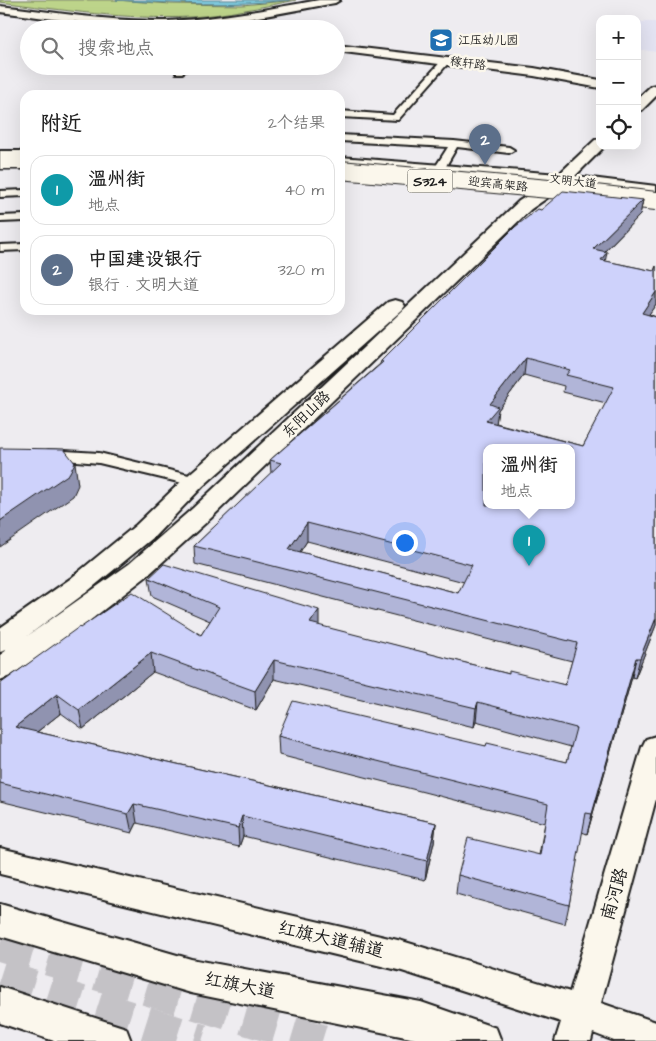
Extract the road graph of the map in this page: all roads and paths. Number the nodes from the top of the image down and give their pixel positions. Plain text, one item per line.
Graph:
1 (322, 0) edge
2 (335, 0) edge
3 (0, 8) edge
4 (100, 20) edge
5 (193, 20) edge
6 (242, 20) edge
7 (345, 49) edge
8 (447, 60) junction
9 (596, 83) edge
10 (651, 88) edge
11 (638, 105) edge
12 (345, 114) edge
13 (593, 136) edge
14 (345, 138) edge
15 (454, 144) junction
16 (509, 150) dead end
17 (20, 153) edge
18 (0, 156) edge
19 (20, 157) edge
20 (345, 162) edge
21 (345, 163) edge
22 (0, 164) edge
23 (20, 164) edge
24 (554, 165) dead end
25 (439, 167) junction
26 (0, 168) edge
27 (20, 168) edge
28 (345, 172) edge
29 (345, 172) edge
30 (562, 180) junction
31 (534, 187) junction
32 (656, 191) edge
33 (20, 193) edge
34 (0, 194) edge
35 (656, 195) edge
36 (656, 201) edge
37 (656, 206) edge
38 (20, 218) edge
39 (0, 219) edge
40 (20, 247) edge
41 (0, 248) edge
42 (30, 454) edge
43 (195, 481) junction
44 (0, 642) edge
45 (0, 669) edge
46 (656, 747) edge
47 (0, 861) edge
48 (0, 920) edge
49 (0, 1006) edge
50 (577, 1026) edge
51 (656, 1039) edge
52 (112, 1041) edge
53 (482, 1041) edge

1 - 5 main road
2 - 6 main road
3 - 4 main road
7 - 8 main road, 稼轩路
8 - 9 main road, 稼轩路
8 - 12 street
10 - 11 main road
13 - 30 main road, 东阳山路
14 - 15 street
15 - 16 street
15 - 25 street
17 - 18 main road
18 - 19 highway
20 - 25 main road, 文明大道 / S324
21 - 35 highway, 迎宾高架路
22 - 23 highway
24 - 31 main road, 东阳山路
25 - 31 main road, 文明大道 / S324
26 - 27 main road
28 - 31 main road, 文明大道 / S324
29 - 36 highway, 迎宾高架路, bridge
30 - 31 main road, 东阳山路
30 - 32 main road, 文明大道
31 - 37 main road, 文明大道 / S324
31 - 43 main road, 东阳山路
31 - 45 main road, 东阳山路
33 - 34 street
38 - 39 street
40 - 41 street
42 - 43 street
43 - 44 main road, 东阳山路
46 - 50 main road, 南河路
47 - 50 main road, 红旗大道辅道
48 - 53 main road, 红旗大道
49 - 52 main road
50 - 51 main road, 红旗大道辅道

